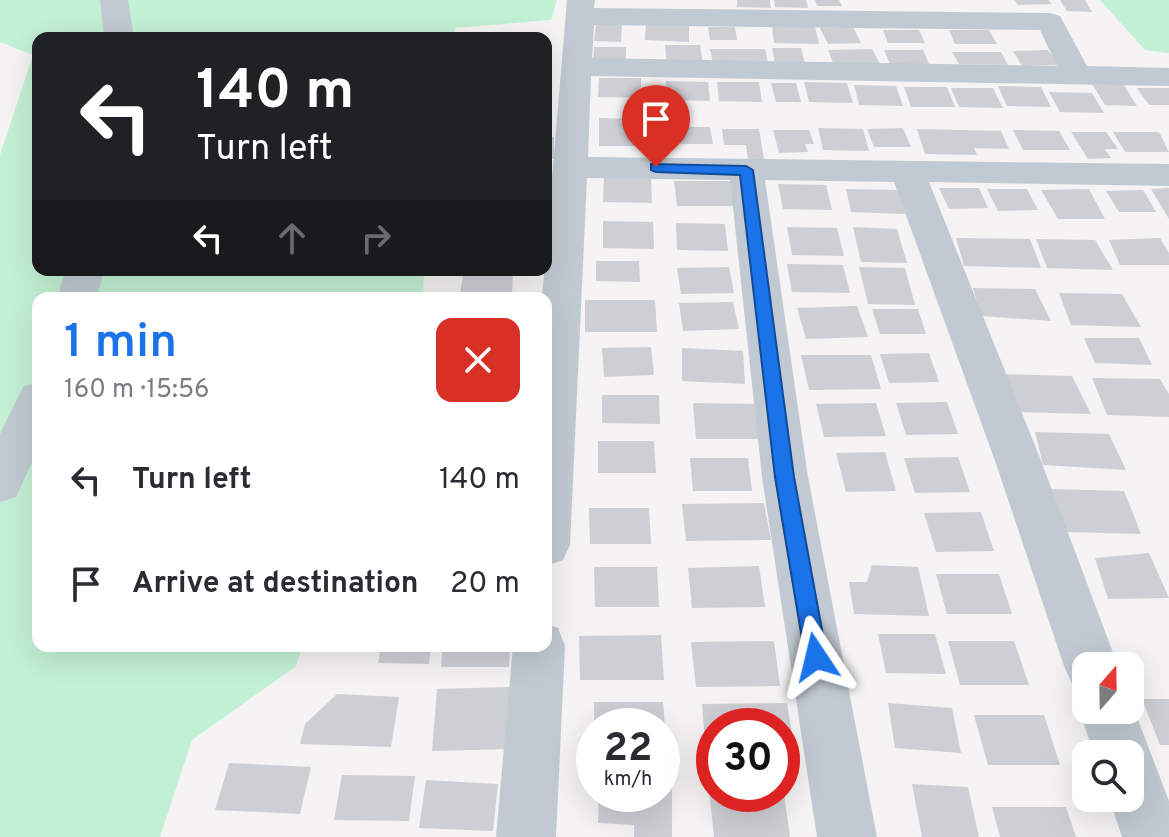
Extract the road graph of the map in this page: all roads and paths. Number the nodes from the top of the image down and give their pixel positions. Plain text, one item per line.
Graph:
1 (114, 0) edge
2 (581, 8) edge
3 (118, 32) edge
4 (579, 67) junction
5 (1076, 74) junction
6 (1169, 77) edge
7 (572, 167) junction
8 (746, 170) junction
9 (907, 171) junction
10 (1169, 175) edge
11 (32, 412) edge
12 (552, 458) edge
13 (0, 483) edge
14 (539, 652) edge
15 (1086, 652) edge
16 (1143, 812) edge
17 (526, 837) edge
18 (847, 837) edge
19 (1152, 837) edge

1 - 3 street
2 - 4 street
2 - 5 street
4 - 5 street
4 - 7 street
5 - 6 street
7 - 8 street
7 - 12 street
8 - 9 street
8 - 18 street
9 - 10 street
9 - 15 street
11 - 13 street
14 - 17 street
16 - 19 street

